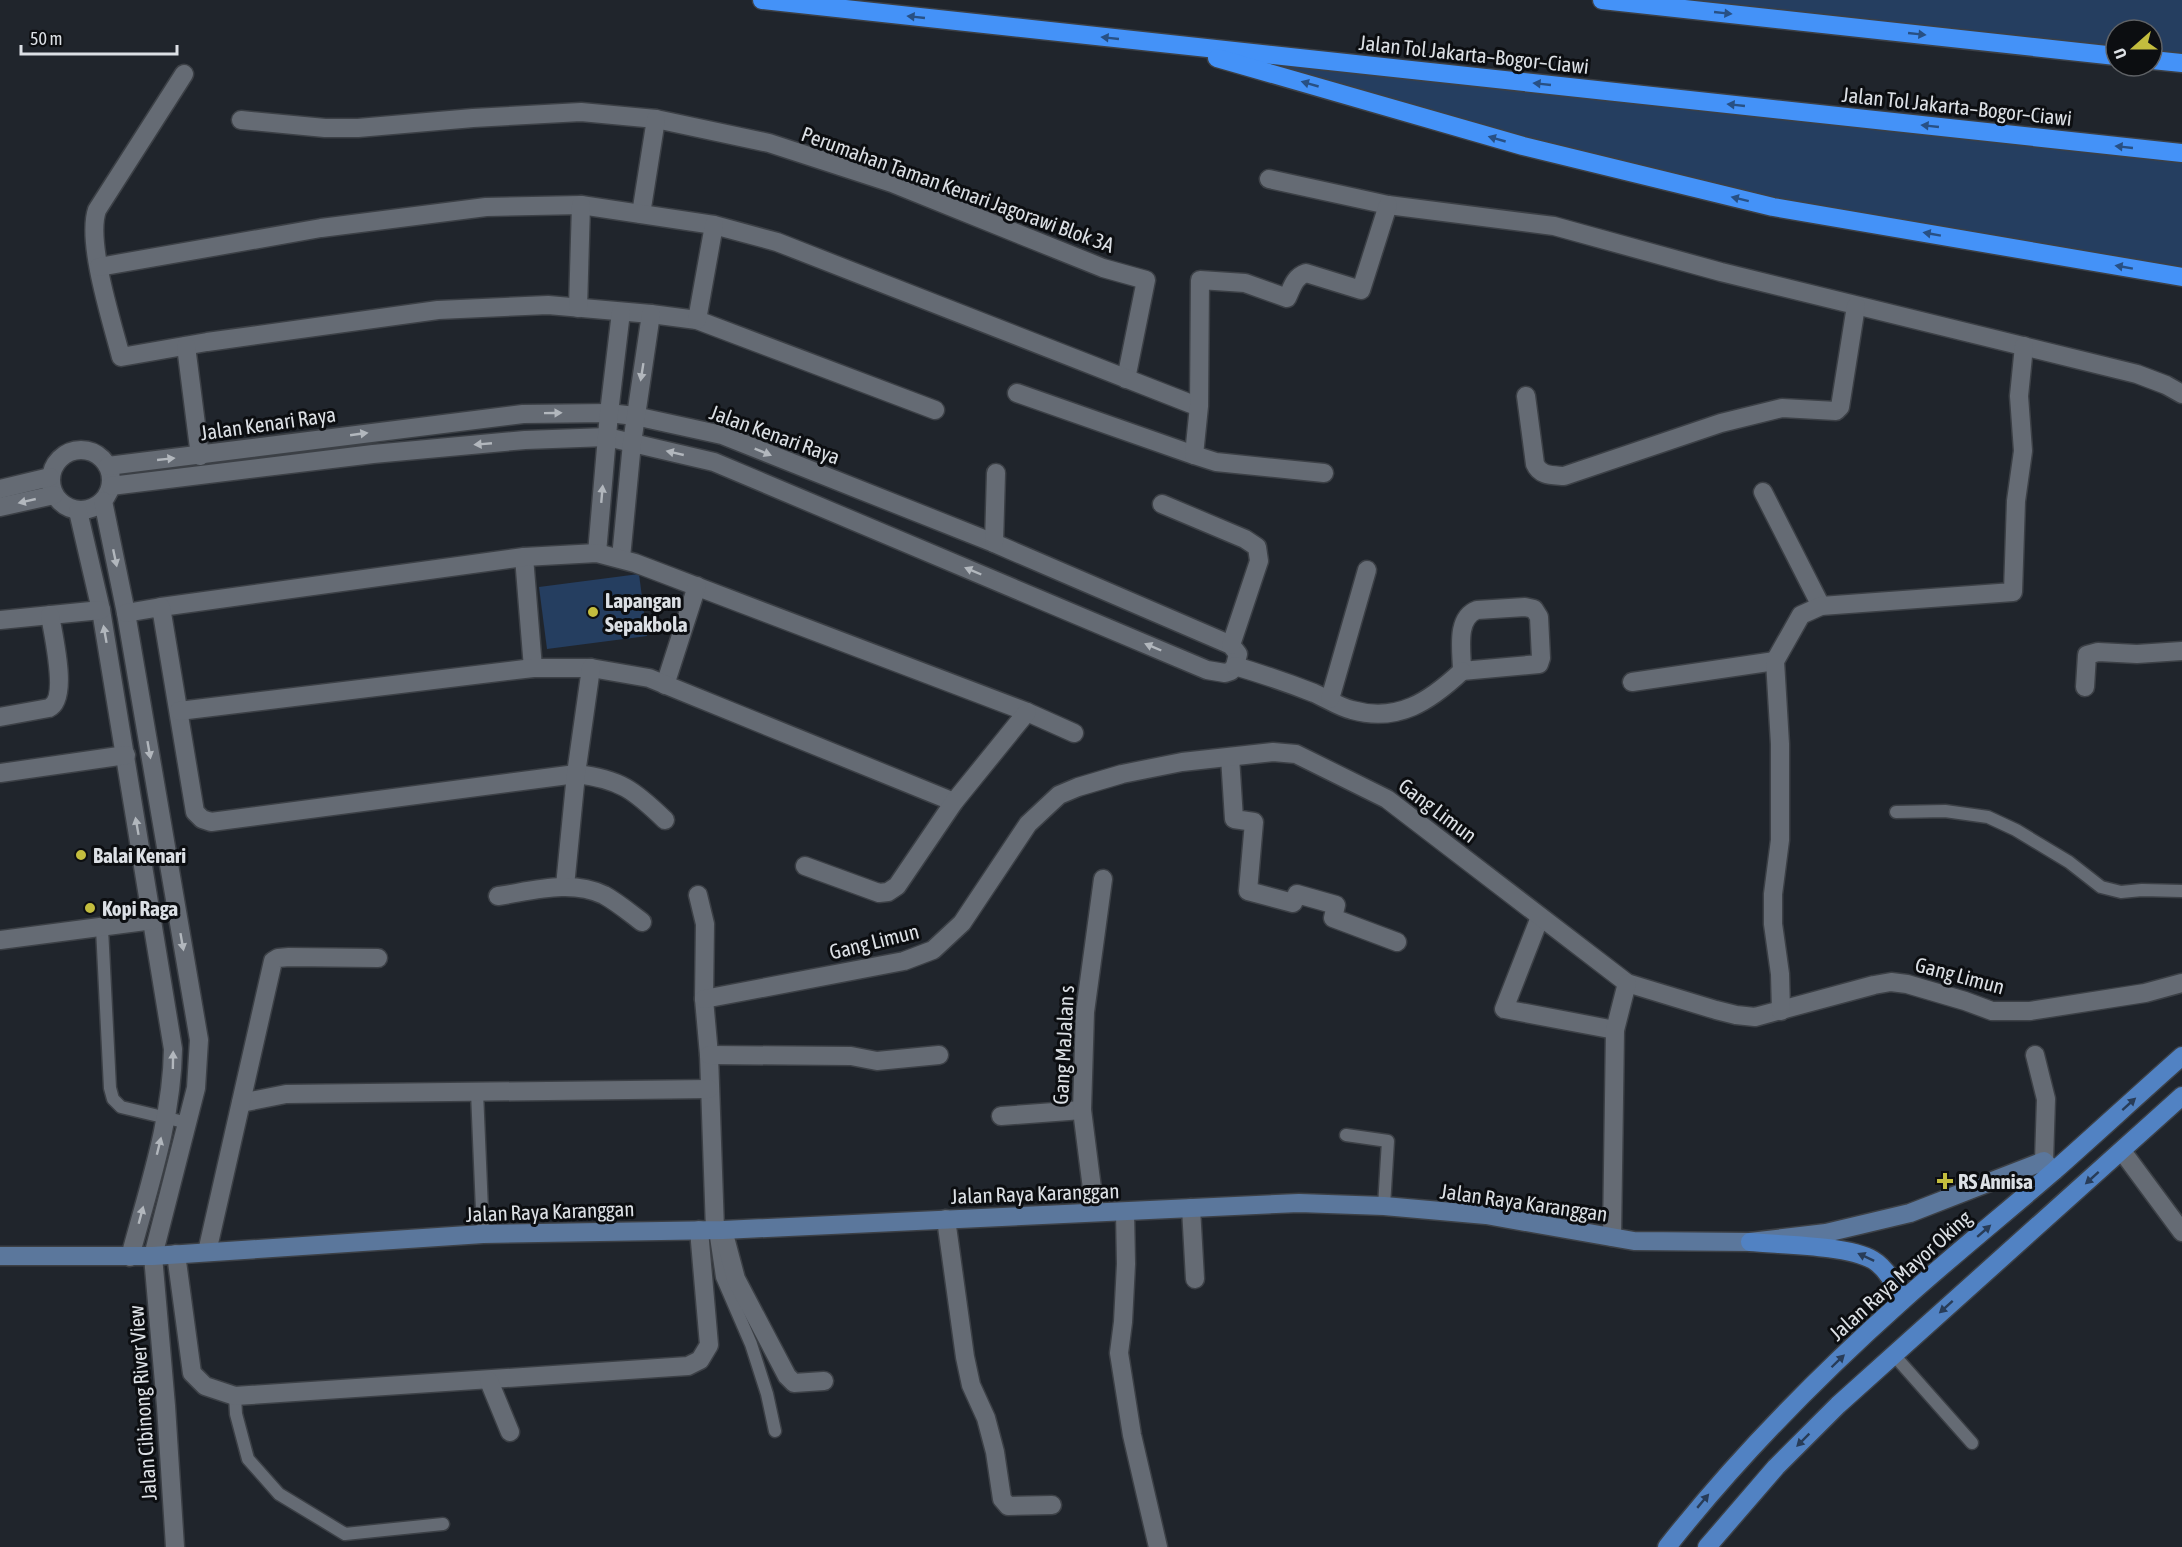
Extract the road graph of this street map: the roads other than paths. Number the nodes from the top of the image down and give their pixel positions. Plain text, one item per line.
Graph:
1 (762, 0) edge
2 (1602, 0) edge
3 (1168, 44) junction
4 (2104, 55) edge
5 (2164, 61) edge
6 (2182, 63) edge
7 (184, 74) dead end
8 (656, 119) junction
9 (241, 120) dead end
10 (2182, 153) edge
11 (1269, 179) dead end
12 (581, 205) junction
13 (1388, 205) junction
14 (642, 214) junction
15 (714, 225) junction
16 (99, 267) junction
17 (2182, 277) edge
18 (1856, 306) junction
19 (578, 308) junction
20 (621, 312) junction
21 (651, 314) junction
22 (698, 320) junction
23 (186, 346) junction
24 (2024, 346) junction
25 (1126, 379) junction
26 (1017, 393) dead end
27 (2182, 394) edge
28 (1526, 396) dead end
29 (1194, 405) dead end
30 (936, 410) dead end
31 (609, 412) junction
32 (635, 416) junction
33 (607, 437) junction
34 (632, 443) junction
35 (1194, 455) junction
36 (200, 456) junction
37 (108, 466) junction
38 (996, 473) dead end
39 (1324, 473) dead end
40 (50, 477) junction
41 (0, 489) edge
42 (1763, 492) dead end
43 (107, 494) junction
44 (54, 495) junction
45 (1162, 504) dead end
46 (0, 507) edge
47 (78, 510) junction
48 (994, 543) junction
49 (597, 553) junction
50 (524, 557) junction
51 (621, 558) junction
52 (1367, 570) dead end
53 (697, 586) junction
54 (1821, 606) junction
55 (161, 607) junction
56 (101, 609) junction
57 (126, 613) junction
58 (50, 615) junction
59 (0, 620) edge
60 (1231, 645) junction
61 (2182, 651) edge
62 (1775, 661) junction
63 (1235, 666) junction
64 (533, 668) junction
65 (591, 668) junction
66 (1462, 670) junction
67 (1632, 682) dead end
68 (665, 685) junction
69 (2085, 687) dead end
70 (1330, 699) junction
71 (178, 711) junction
72 (1027, 712) junction
73 (0, 717) edge
74 (1074, 733) dead end
75 (126, 755) junction
76 (1230, 757) junction
77 (0, 773) edge
78 (576, 774) junction
79 (954, 802) junction
80 (1896, 812) dead end
81 (665, 820) dead end
82 (805, 866) dead end
83 (1103, 879) dead end
84 (565, 886) junction
85 (2182, 891) edge
86 (698, 895) dead end
87 (498, 896) dead end
88 (1540, 916) junction
89 (153, 920) junction
90 (642, 922) dead end
91 (102, 928) junction
92 (0, 940) edge
93 (1396, 942) dead end
94 (378, 958) dead end
95 (1627, 983) junction
96 (2182, 983) edge
97 (704, 999) junction
98 (1781, 1011) junction
99 (1615, 1030) junction
100 (709, 1055) junction
101 (939, 1055) dead end
102 (2035, 1055) dead end
103 (2182, 1056) edge
104 (709, 1089) junction
105 (477, 1092) junction
106 (2182, 1096) edge
107 (241, 1103) junction
108 (1082, 1110) junction
109 (1001, 1116) dead end
110 (166, 1118) junction
111 (188, 1123) junction
112 (1346, 1135) dead end
113 (2122, 1151) junction
114 (2049, 1166) junction
115 (1384, 1206) junction
116 (1191, 1208) junction
117 (1095, 1212) junction
118 (1125, 1212) junction
119 (946, 1219) junction
120 (712, 1230) junction
121 (2182, 1232) edge
122 (483, 1234) junction
123 (1612, 1237) junction
124 (1750, 1242) junction
125 (207, 1252) junction
126 (176, 1254) junction
127 (0, 1256) edge
128 (153, 1256) junction
129 (130, 1257) junction
130 (1195, 1279) dead end
131 (1902, 1301) junction
132 (1893, 1354) junction
133 (824, 1380) dead end
134 (489, 1381) junction
135 (235, 1396) junction
136 (775, 1431) dead end
137 (510, 1432) dead end
138 (1972, 1443) dead end
139 (1052, 1505) dead end
140 (443, 1524) dead end
141 (175, 1547) edge
142 (1158, 1547) edge
143 (1667, 1547) edge
144 (1707, 1547) edge

3 -> 1 highway, Jalan Tol Jakarta–Bogor–Ciawi
2 -> 4 highway
10 -> 3 highway, Jalan Tol Jakarta–Bogor–Ciawi
17 -> 3 highway
5 - 6 highway
7 - 16 street
8 - 9 street
8 - 14 street
8 - 25 street, Perumahan Taman Kenari Jagorawi Blok 3A
11 - 13 street
12 - 14 street
12 - 16 street
12 - 19 street
13 - 18 street
13 - 35 street
14 - 15 street
15 - 22 street
15 - 25 street
16 - 23 street
18 - 24 street
18 - 28 street
19 - 20 street
19 - 23 street
20 - 21 street
20 - 31 street
21 - 22 street
21 -> 32 street
22 - 30 street
23 - 36 street
24 - 27 street
24 - 54 street
25 - 29 street
26 - 35 street
31 - 32 street, Jalan Kenari Raya
31 - 33 street
36 -> 31 street, Jalan Kenari Raya
32 - 34 street
32 -> 48 street, Jalan Kenari Raya
33 - 34 street, Jalan Kenari Raya
33 -> 43 street, Jalan Kenari Raya
49 -> 33 street
34 - 51 street
63 -> 34 street, Jalan Kenari Raya
35 - 39 street
37 -> 36 street, Jalan Kenari Raya
37 - 40 street
37 - 43 street
38 - 48 street
40 - 41 street
40 - 44 street
42 - 54 street
43 - 47 street
43 -> 57 street, Jalan Cibinong River View
44 -> 46 street
44 - 47 street
45 - 60 street
47 - 56 street
48 - 60 street, Jalan Kenari Raya
49 - 50 street
49 - 51 street
50 - 55 street
50 - 64 street
51 - 53 street
52 - 70 street
53 - 68 street
53 - 72 street
54 - 62 street
55 - 57 street
55 - 71 street
56 - 58 street
75 -> 56 street
57 -> 111 street, Jalan Cibinong River View
58 - 59 street
58 - 73 street
60 - 63 street
61 - 69 street
62 - 67 street
62 - 98 street
63 - 70 street, Jalan Kenari Raya
64 - 65 street
64 - 71 street
65 - 68 street
65 - 78 street
66 - 66 street
66 - 70 street, Jalan Kenari Raya
68 - 79 street
71 - 78 street
72 - 74 street
72 - 79 street
75 - 77 street
89 -> 75 street
76 - 88 street, Gang Limun
76 - 93 street
76 - 97 street, Gang Limun
78 - 81 street
78 - 84 street
79 - 82 street
80 - 85 lane
83 - 108 street, Gang MaJalan s
84 - 87 street
84 - 90 street
86 - 97 street
88 - 95 street, Gang Limun
88 - 99 street
89 - 91 street
110 -> 89 street
91 - 92 street
91 - 110 lane
94 - 107 street
95 - 98 street, Gang Limun
95 - 99 street
96 - 98 street, Gang Limun
97 - 100 street
99 - 123 street
100 - 101 street
100 - 104 street
102 - 114 street
114 -> 103 main road, Jalan Raya Mayor Oking
104 - 105 street
104 - 120 street
105 - 107 street
105 - 122 lane
106 - 113 main road
107 - 125 street
108 - 109 street
108 - 117 street, Gang MaJalan s
110 - 111 lane
129 -> 110 street
111 - 128 street, Jalan Cibinong River View
112 - 115 lane
113 - 121 street
113 -> 132 main road
114 - 124 street, Jalan Raya Karanggan
131 -> 114 main road, Jalan Raya Mayor Oking
115 - 116 street, Jalan Raya Karanggan
115 - 123 street, Jalan Raya Karanggan
116 - 118 street, Jalan Raya Karanggan
116 - 130 street
117 - 118 street, Jalan Raya Karanggan
117 - 119 street, Jalan Raya Karanggan
118 - 142 street
119 - 120 street, Jalan Raya Karanggan
119 - 139 street
120 - 122 street, Jalan Raya Karanggan
120 - 133 street
120 - 134 street
120 - 136 lane
122 - 125 street, Jalan Raya Karanggan
123 - 124 street, Jalan Raya Karanggan
131 -> 124 main road
125 - 126 street, Jalan Raya Karanggan
126 - 128 street, Jalan Raya Karanggan
126 - 135 street
127 - 129 street, Jalan Raya Karanggan
128 - 129 street, Jalan Raya Karanggan
128 - 141 street, Jalan Cibinong River View
143 -> 131 main road, Jalan Raya Mayor Oking
132 - 138 lane
132 -> 144 main road
134 - 135 street
134 - 137 street
135 - 140 lane

